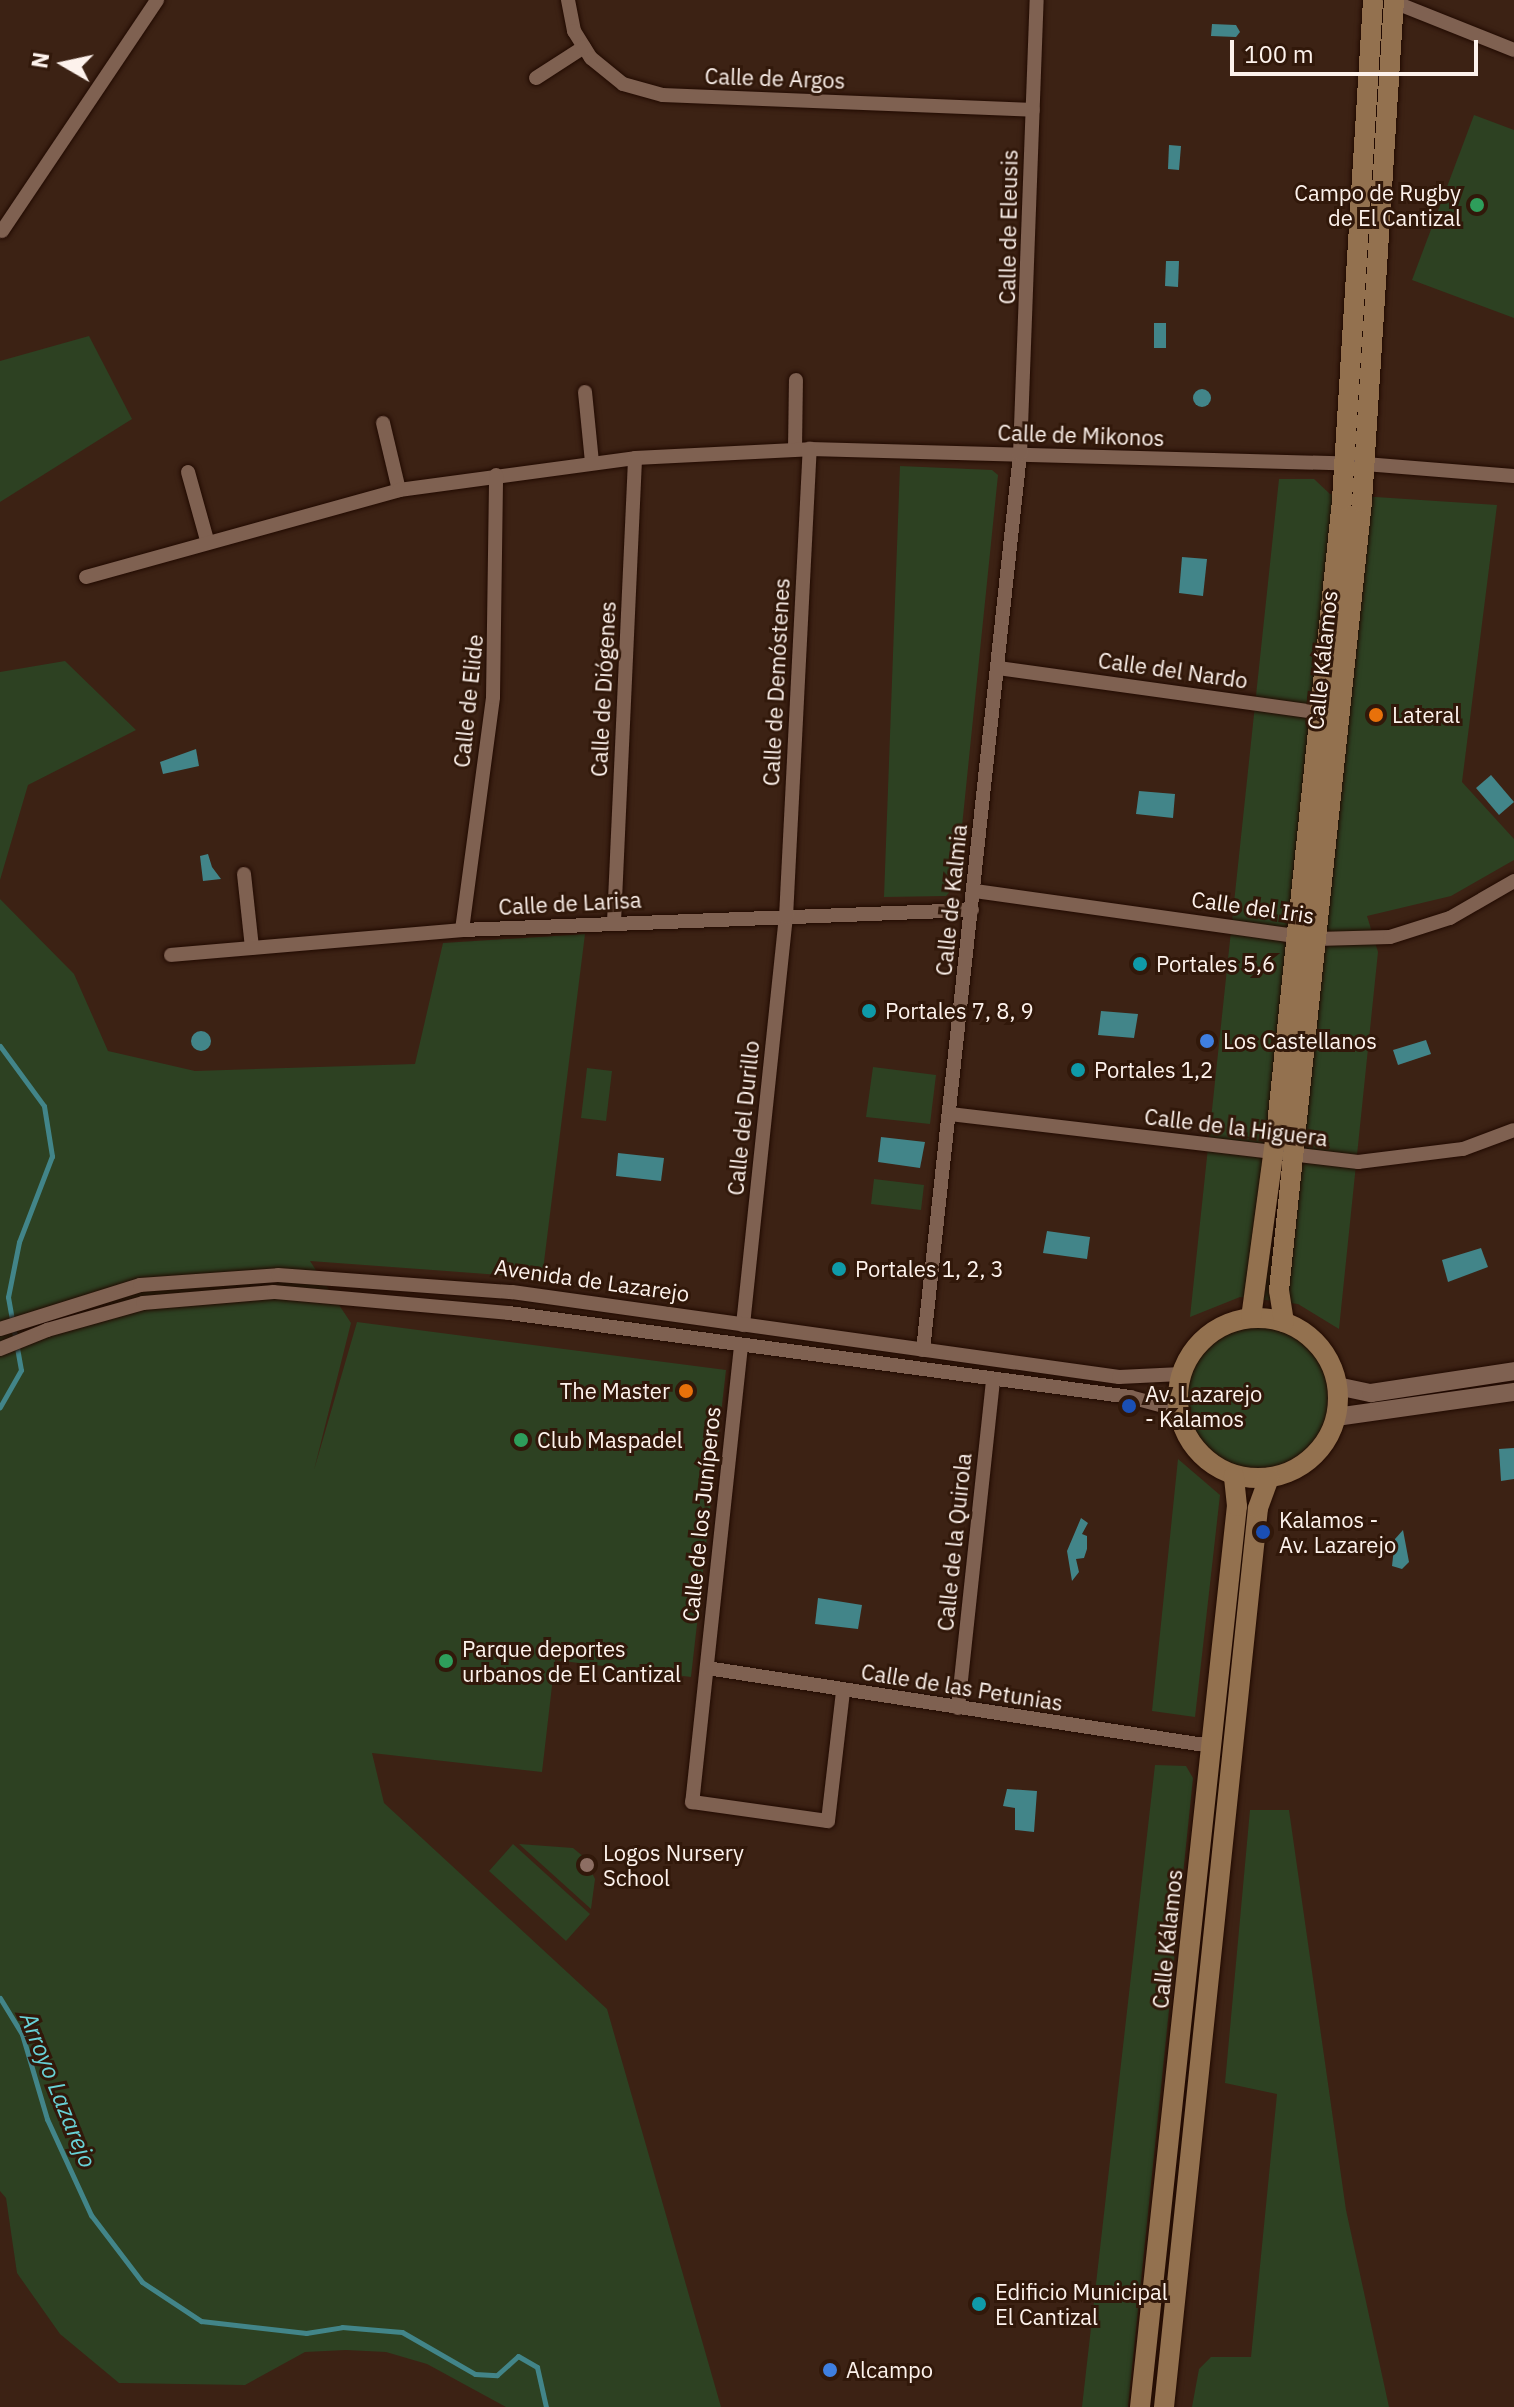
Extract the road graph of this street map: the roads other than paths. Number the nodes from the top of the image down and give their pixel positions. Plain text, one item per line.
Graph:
1 (157, 0) edge
2 (568, 0) edge
3 (1037, 0) edge
4 (1373, 0) edge
5 (1394, 1) edge
6 (584, 47) junction
7 (1514, 50) edge
8 (536, 78) dead end
9 (1033, 110) junction
10 (2, 231) edge
11 (796, 380) dead end
12 (585, 392) dead end
13 (383, 423) dead end
14 (802, 449) junction
15 (1020, 454) junction
16 (635, 458) junction
17 (592, 462) junction
18 (1354, 465) junction
19 (188, 472) dead end
20 (496, 475) junction
21 (1514, 476) edge
22 (399, 490) junction
23 (207, 540) junction
24 (86, 577) dead end
25 (998, 668) junction
26 (1319, 713) junction
27 (1341, 715) junction
28 (244, 874) dead end
29 (1514, 881) edge
30 (975, 891) junction
31 (972, 910) junction
32 (786, 917) junction
33 (614, 922) junction
34 (462, 930) junction
35 (1295, 936) junction
36 (1317, 939) junction
37 (252, 948) junction
38 (171, 955) dead end
39 (950, 1114) junction
40 (1514, 1130) edge
41 (1273, 1156) junction
42 (1295, 1158) junction
43 (1251, 1318) junction
44 (1284, 1322) junction
45 (743, 1325) junction
46 (0, 1329) edge
47 (741, 1346) junction
48 (0, 1349) edge
49 (923, 1350) junction
50 (1514, 1371) edge
51 (1181, 1374) junction
52 (993, 1380) junction
53 (1337, 1386) junction
54 (1514, 1392) edge
55 (1178, 1410) junction
56 (1336, 1417) junction
57 (1234, 1475) junction
58 (1269, 1478) junction
59 (707, 1668) junction
60 (843, 1691) junction
61 (958, 1708) junction
62 (1211, 1746) junction
63 (1140, 2407) edge
64 (1164, 2407) edge

1 - 10 street
2 - 6 street, Calle de Argos
3 - 9 street, Calle de Eleusis
4 - 18 main road, Calle Kálamos
5 - 7 street
5 - 18 main road, Calle Kálamos
6 - 8 street
6 - 9 street, Calle de Argos
9 - 15 street, Calle de Eleusis
11 - 14 street
12 - 17 street
13 - 22 street
14 - 15 street, Calle de Mikonos
14 - 16 street, Calle de Mikonos
14 - 32 street, Calle de Demóstenes
15 - 18 street, Calle de Mikonos
15 - 25 street, Calle de Kalmia
16 - 17 street, Calle de Mikonos
16 - 33 street, Calle de Diógenes
17 - 20 street, Calle de Mikonos
18 - 21 street, Calle de Mikonos
18 - 26 main road, Calle Kálamos
18 - 27 main road, Calle Kálamos
19 - 23 street
20 - 22 street, Calle de Mikonos
20 - 34 street, Calle de Elide
22 - 23 street, Calle de Mikonos
23 - 24 street, Calle de Mikonos
25 - 26 street, Calle del Nardo
25 - 30 street, Calle de Kalmia
26 - 27 street, Calle del Nardo
26 - 35 main road, Calle Kálamos
27 - 36 main road, Calle Kálamos
28 - 37 street
29 - 36 street, Calle del Iris
30 - 31 street, Calle de Kalmia
30 - 35 street, Calle del Iris
31 - 32 street, Calle de Larisa
31 - 39 street, Calle de Kalmia
32 - 33 street, Calle de Larisa
32 - 45 street, Calle del Durillo
33 - 34 street, Calle de Larisa
34 - 37 street, Calle de Larisa
35 - 36 street, Calle del Iris
35 - 41 main road, Calle Kálamos
36 - 42 main road, Calle Kálamos
37 - 38 street, Calle de Larisa
39 - 41 street, Calle de la Higuera
39 - 49 street, Calle de Kalmia
40 - 42 street, Calle de la Higuera
41 - 42 street, Calle de la Higuera
41 - 43 main road, Calle Kálamos
42 - 44 main road, Calle Kálamos
43 - 44 main road
43 - 51 main road
44 - 53 main road
45 - 46 street, Avenida de Lazarejo
45 - 49 street, Avenida de Lazarejo
47 - 48 street, Avenida de Lazarejo
47 - 52 street, Avenida de Lazarejo
47 - 59 street, Calle de los Juníperos
49 - 51 street, Avenida de Lazarejo
50 - 53 street
51 - 55 main road
52 - 55 street, Avenida de Lazarejo
52 - 61 street, Calle de la Quirola
53 - 56 main road
54 - 56 street
55 - 57 main road
56 - 58 main road
57 - 58 main road
57 - 62 main road, Calle Kálamos
58 - 64 main road, Calle Kálamos
59 - 60 street, Calle de las Petunias
59 - 60 street, Calle de los Juníperos
60 - 61 street, Calle de las Petunias
61 - 62 street, Calle de las Petunias
62 - 63 main road, Calle Kálamos

